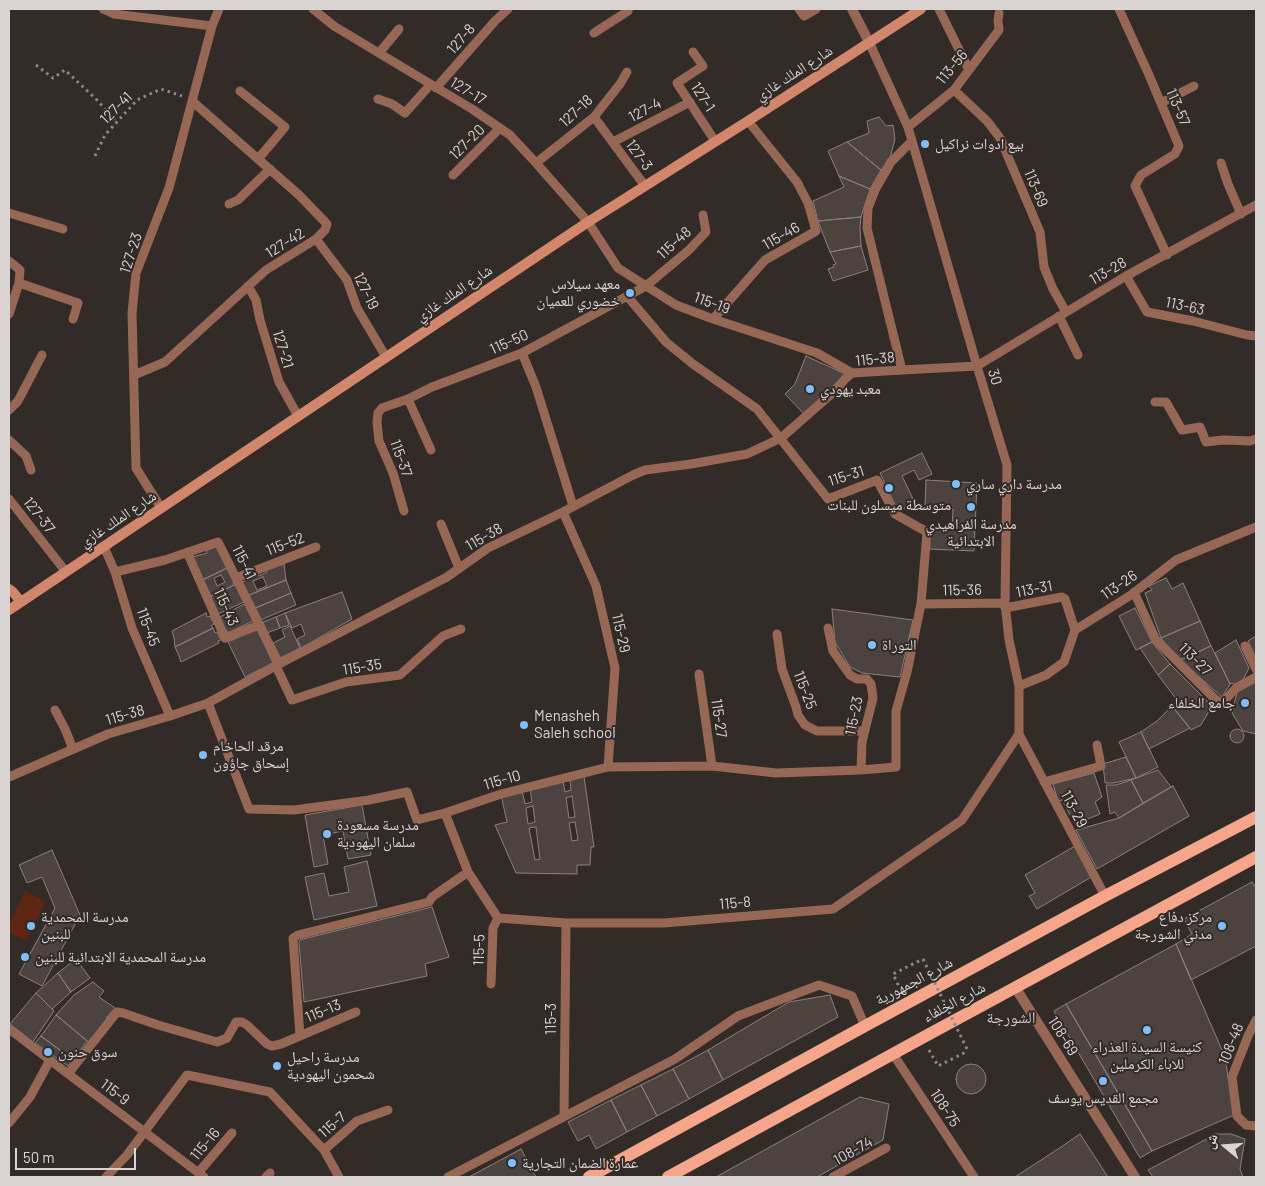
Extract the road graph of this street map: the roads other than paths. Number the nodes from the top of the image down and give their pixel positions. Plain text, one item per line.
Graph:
1 (103, 9) edge
2 (219, 9) edge
3 (313, 9) edge
4 (508, 9) edge
5 (627, 9) edge
6 (799, 9) edge
7 (816, 9) edge
8 (852, 9) edge
9 (921, 9) edge
10 (939, 9) edge
11 (1119, 9) edge
12 (1000, 13) dead end
13 (212, 26) junction
14 (399, 30) dead end
15 (594, 34) dead end
16 (869, 42) junction
17 (693, 52) dead end
18 (379, 54) junction
19 (969, 70) junction
20 (627, 72) dead end
21 (433, 86) junction
22 (1194, 86) dead end
23 (954, 90) junction
24 (240, 91) dead end
25 (378, 99) dead end
26 (192, 100) junction
27 (690, 102) junction
28 (1161, 103) junction
29 (594, 116) junction
30 (748, 121) junction
31 (500, 128) junction
32 (908, 128) junction
33 (715, 141) junction
34 (912, 141) junction
35 (613, 142) junction
36 (258, 159) junction
37 (536, 162) junction
38 (1221, 163) dead end
39 (270, 169) junction
40 (453, 175) dead end
41 (645, 186) junction
42 (229, 204) dead end
43 (1256, 205) edge
44 (9, 213) edge
45 (1241, 214) junction
46 (703, 215) dead end
47 (588, 222) junction
48 (63, 229) dead end
49 (316, 239) junction
50 (1167, 255) junction
51 (9, 261) edge
52 (1126, 276) junction
53 (18, 283) junction
54 (248, 286) junction
55 (646, 286) junction
56 (627, 296) junction
57 (9, 314) edge
58 (1063, 314) junction
59 (73, 319) dead end
60 (713, 319) junction
61 (1256, 336) edge
62 (522, 353) junction
63 (42, 355) dead end
64 (1078, 355) dead end
65 (386, 357) junction
66 (977, 366) junction
67 (902, 370) junction
68 (852, 373) junction
69 (134, 374) junction
70 (408, 399) junction
71 (1155, 402) dead end
72 (9, 410) edge
73 (378, 413) joint
74 (298, 416) junction
75 (781, 438) junction
76 (1256, 438) edge
77 (9, 440) edge
78 (431, 450) dead end
79 (31, 470) dead end
80 (9, 500) edge
81 (573, 506) junction
82 (161, 508) junction
83 (404, 511) dead end
84 (563, 512) junction
85 (441, 524) dead end
86 (1256, 527) edge
87 (104, 547) junction
88 (316, 547) dead end
89 (187, 552) junction
90 (459, 568) junction
91 (66, 572) junction
92 (115, 572) junction
93 (236, 578) junction
94 (9, 589) edge
95 (1134, 592) junction
96 (22, 602) junction
97 (920, 604) junction
98 (1005, 605) junction
99 (9, 610) edge
100 (259, 625) junction
101 (828, 628) dead end
102 (461, 629) dead end
103 (1075, 630) junction
104 (777, 634) dead end
105 (1245, 646) dead end
106 (278, 665) junction
107 (1256, 669) edge
108 (699, 674) dead end
109 (1256, 677) edge
110 (1019, 686) junction
111 (208, 703) junction
112 (55, 710) dead end
113 (170, 716) junction
114 (864, 731) junction
115 (1019, 734) junction
116 (1097, 745) dead end
117 (73, 749) junction
118 (712, 766) junction
119 (608, 767) junction
120 (896, 767) joint
121 (861, 770) junction
122 (9, 777) edge
123 (1044, 782) junction
124 (445, 813) junction
125 (1256, 818) edge
126 (1256, 857) edge
127 (468, 872) junction
128 (1105, 896) junction
129 (498, 918) junction
130 (566, 923) junction
131 (491, 984) dead end
132 (1015, 987) junction
133 (356, 1012) dead end
134 (1256, 1020) edge
135 (865, 1026) junction
136 (9, 1029) edge
137 (300, 1036) junction
138 (893, 1054) junction
139 (50, 1060) junction
140 (68, 1074) junction
141 (388, 1110) dead end
142 (564, 1116) junction
143 (9, 1123) edge
144 (1256, 1126) edge
145 (144, 1132) junction
146 (232, 1133) dead end
147 (886, 1148) dead end
148 (324, 1150) junction
149 (201, 1175) edge
150 (106, 1177) edge
151 (339, 1177) edge
152 (448, 1177) edge
153 (588, 1177) edge
154 (668, 1177) edge
155 (834, 1177) edge
156 (974, 1177) edge
157 (1135, 1177) edge

1 - 13 lane
2 - 13 lane, 127-23
3 - 18 lane, 127-17
4 - 21 lane, 127-8
5 - 15 lane
6 - 7 lane
8 - 16 street
9 - 16 street, شارع الملك غازي
10 - 19 lane
11 - 28 lane, 113-57
12 - 19 lane, 113-56
13 - 26 lane, 127-23
14 - 18 lane
16 - 30 street, شارع الملك غازي
16 - 32 lane, 30
17 - 27 lane, 127-1
18 - 21 lane, 127-17
19 - 23 lane, 113-56
20 - 29 lane, 127-18
21 - 25 lane, 127-8
21 - 31 lane, 127-17
22 - 28 lane
23 - 32 lane, 113-56
23 - 58 lane, 113-69
24 - 36 lane
26 - 36 lane, 127-42
26 - 69 lane, 127-23
27 - 33 lane, 127-1
27 - 35 lane, 127-4
28 - 50 lane, 113-57
29 - 35 lane, 127-3
29 - 37 lane, 127-18
30 - 33 street, شارع الملك غازي
30 - 60 lane, 115-46
31 - 37 lane, 127-17
31 - 40 lane, 127-20
32 - 34 lane, 30
33 - 41 street, شارع الملك غازي
34 - 66 lane, 30
34 - 67 lane
35 - 41 lane, 127-3
36 - 39 lane, 127-42
37 - 47 lane, 127-17
38 - 45 lane
39 - 42 lane
39 - 49 lane, 127-42
41 - 47 street, شارع الملك غازي
43 - 45 lane, 113-28
44 - 48 lane
45 - 50 lane, 113-28
46 - 55 lane, 115-48
47 - 55 lane, 115-19
47 - 65 street, شارع الملك غازي
49 - 54 lane, 127-42
49 - 65 lane, 127-19
50 - 52 lane, 113-28
51 - 53 lane
52 - 58 lane, 113-28
52 - 61 lane, 113-63
53 - 57 lane
53 - 59 lane
54 - 69 lane, 127-42
54 - 74 lane, 127-21
55 - 56 lane, 115-50
55 - 60 lane, 115-19
56 - 62 lane, 115-50
56 - 75 lane, 115-31
58 - 64 lane, 113-69
58 - 66 lane, 113-28
60 - 68 lane, 115-19
62 - 70 lane, 115-50
62 - 81 lane
63 - 72 lane
65 - 74 street, شارع الملك غازي
66 - 67 lane, 115-38
66 - 98 lane, 30
67 - 68 lane, 115-38
68 - 75 lane, 115-38
69 - 82 lane, 127-23
70 - 73 lane, 115-50
70 - 78 lane
71 - 76 lane
73 - 83 lane, 115-37
74 - 82 street, شارع الملك غازي
75 - 81 lane, 115-38
75 - 97 lane, 115-31
77 - 79 lane
80 - 91 lane, 127-37
81 - 84 lane, 115-38
82 - 87 street, شارع الملك غازي
84 - 90 lane, 115-38
84 - 119 lane, 115-29
85 - 90 lane
86 - 95 lane, 113-26
87 - 91 street, شارع الملك غازي
87 - 92 lane, 115-45
88 - 93 lane, 115-52
89 - 92 lane, 115-41
89 - 93 lane, 115-41
89 - 100 lane, 115-43
90 - 106 lane, 115-38
91 - 96 street, شارع الملك غازي
92 - 113 lane, 115-45
93 - 100 lane, 115-41
94 - 96 street
95 - 103 lane, 113-26
95 - 109 lane, 113-27
96 - 99 street, شارع الملك غازي
97 - 98 lane, 115-36
97 - 120 lane, 115-31
98 - 103 lane, 113-31
98 - 110 lane, 30
100 - 106 lane, 115-41
101 - 114 lane, 115-23
102 - 106 lane, 115-35
103 - 110 lane
104 - 114 lane, 115-25
105 - 107 lane
106 - 111 lane, 115-38
108 - 118 lane, 115-27
110 - 115 lane, 30
111 - 113 lane, 115-38
111 - 124 lane, 115-10
112 - 117 lane
113 - 117 lane, 115-38
114 - 121 lane, 115-23
115 - 123 lane, 113-29
115 - 130 lane, 115-8
116 - 123 lane
117 - 122 lane, 115-38
118 - 119 lane, 115-10
118 - 121 lane, 115-10
119 - 124 lane, 115-10
120 - 121 lane, 115-10
123 - 128 lane, 113-29
124 - 127 lane
125 - 128 main road, شارع الجمهورية
126 - 132 main road, شارع الخلفاء
127 - 129 lane
127 - 137 lane
128 - 135 main road, شارع الجمهورية
129 - 130 lane, 115-8
129 - 131 lane, 115-5
130 - 142 lane, 115-3
132 - 138 main road, شارع الخلفاء
132 - 157 street, 108-69
133 - 137 lane, 115-13
134 - 144 lane, 108-48
135 - 142 lane
135 - 153 main road, شارع الجمهورية
136 - 139 lane, 115-9
137 - 140 lane, 115-13
138 - 154 main road, شارع الخلفاء
138 - 156 lane, 108-75
139 - 140 lane, 115-9
139 - 143 lane
140 - 145 lane, 115-9
141 - 148 lane, 115-7
142 - 152 lane
145 - 148 lane
145 - 149 lane, 115-9
145 - 150 lane
146 - 149 lane, 115-16
147 - 155 lane, 108-74
148 - 151 lane, 115-7

